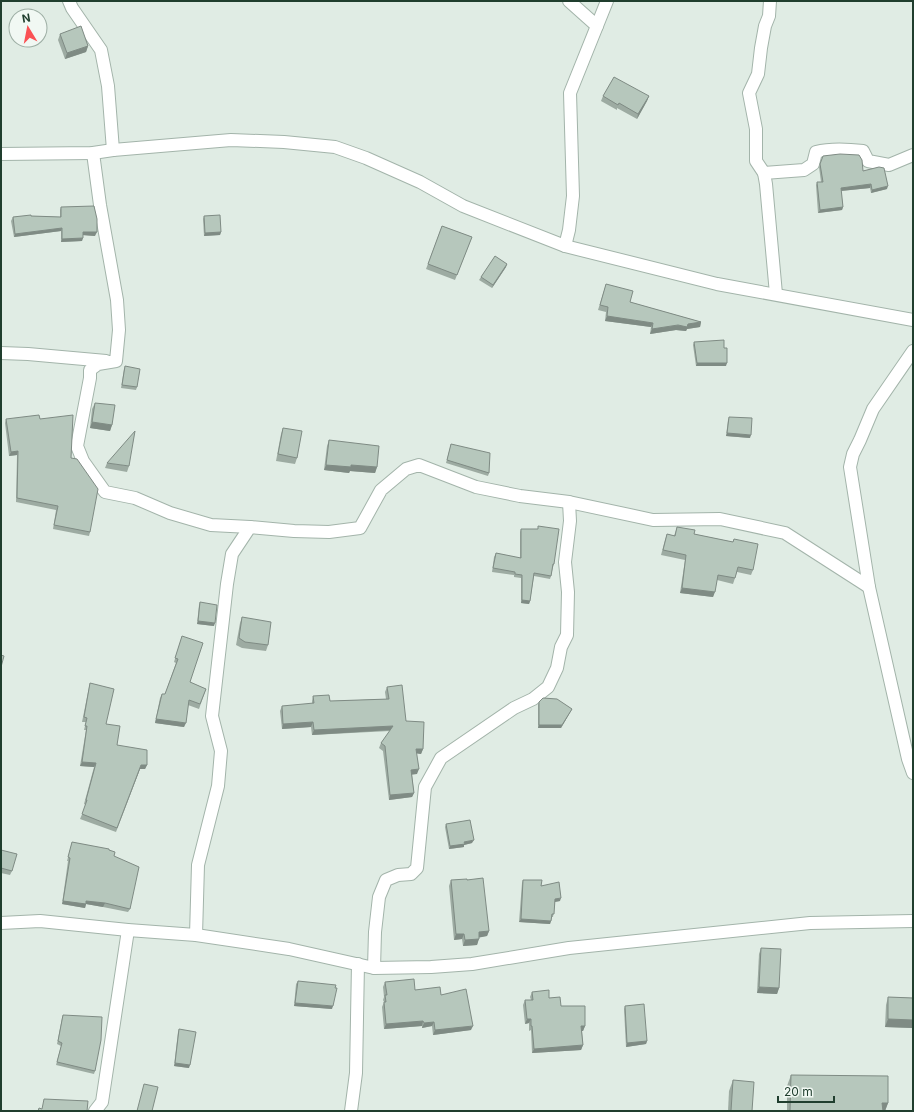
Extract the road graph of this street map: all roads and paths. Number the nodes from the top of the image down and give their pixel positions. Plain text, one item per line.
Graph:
1 (69, 1) edge
2 (569, 1) edge
3 (607, 1) edge
4 (770, 1) edge
5 (597, 26) junction
6 (113, 150) junction
7 (93, 152) junction
8 (1, 154) edge
9 (912, 158) edge
10 (764, 173) junction
11 (565, 246) junction
12 (776, 294) junction
13 (913, 320) edge
14 (913, 351) edge
15 (1, 353) edge
16 (116, 361) junction
17 (569, 502) junction
18 (250, 527) junction
19 (869, 587) junction
20 (913, 773) edge
21 (913, 921) edge
22 (1, 923) edge
23 (128, 930) junction
24 (196, 935) junction
25 (358, 964) junction
26 (374, 968) junction
27 (95, 1111) edge
28 (351, 1111) edge

1 - 6 street
2 - 5 street
3 - 5 street
4 - 10 street
5 - 11 street
6 - 7 street
6 - 11 street
7 - 8 street
7 - 16 street
9 - 10 street
10 - 12 street
11 - 12 street
12 - 13 street
14 - 19 street
15 - 16 street
16 - 18 street
17 - 18 street
17 - 19 street
17 - 26 street
18 - 24 street
19 - 20 street
21 - 26 street
22 - 23 street
23 - 24 street
23 - 27 street
24 - 25 street
25 - 26 street
25 - 28 street

